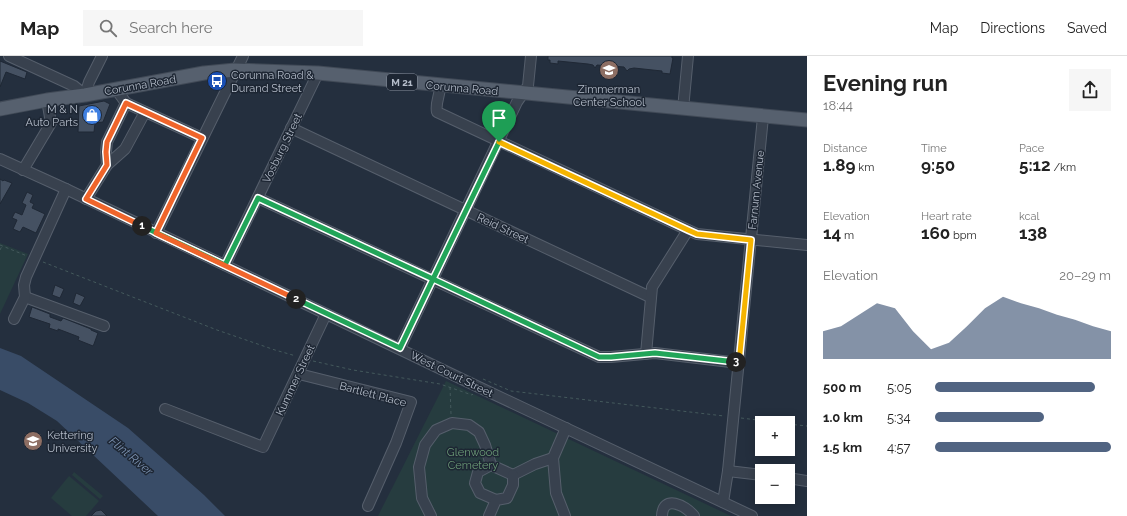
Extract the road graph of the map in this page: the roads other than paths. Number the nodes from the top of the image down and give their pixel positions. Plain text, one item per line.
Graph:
1 (9, 56) edge
2 (102, 56) edge
3 (243, 56) edge
4 (531, 56) edge
5 (688, 56) edge
6 (235, 70) junction
7 (318, 73) junction
8 (440, 86) junction
9 (116, 89) junction
10 (523, 94) junction
11 (85, 95) junction
12 (47, 100) junction
13 (126, 103) junction
14 (0, 109) edge
15 (683, 109) junction
16 (145, 112) junction
17 (763, 116) junction
18 (807, 120) edge
19 (291, 128) junction
20 (202, 138) junction
21 (499, 142) junction
22 (0, 159) edge
23 (107, 165) junction
24 (23, 170) junction
25 (66, 189) junction
26 (258, 198) junction
27 (86, 199) junction
28 (466, 210) junction
29 (688, 230) junction
30 (156, 233) junction
31 (751, 240) junction
32 (807, 245) edge
33 (225, 265) junction
34 (433, 279) junction
35 (24, 297) junction
36 (650, 298) junction
37 (326, 314) junction
38 (14, 319) dead end
39 (104, 326) dead end
40 (400, 348) junction
41 (646, 354) junction
42 (739, 363) junction
43 (299, 374) junction
44 (165, 409) dead end
45 (566, 428) junction
46 (553, 458) junction
47 (491, 465) junction
48 (728, 471) junction
49 (755, 474) edge
50 (513, 475) junction
51 (795, 479) edge
52 (807, 481) edge
53 (496, 500) junction
54 (723, 502) junction
55 (368, 506) dead end
56 (747, 515) edge
57 (432, 516) edge
58 (489, 516) edge
59 (564, 516) edge
60 (662, 516) edge
61 (694, 516) edge

1 - 11 street
2 - 11 street
3 - 6 street
4 - 10 street
5 - 15 street
6 - 7 main road, Corunna Road / M 21
6 - 9 main road, Corunna Road / M 21
6 - 20 street
7 - 8 main road, Corunna Road / M 21
7 - 19 street, Vosburg Street
8 - 10 main road, Corunna Road / M 21
8 - 21 street
9 - 11 main road, Corunna Road / M 21
9 - 13 street
10 - 15 main road, Corunna Road / M 21
10 - 21 street
11 - 12 main road, Corunna Road / M 21
12 - 14 main road, Corunna Road / M 21
12 - 24 street
13 - 16 street
13 - 23 street
15 - 17 main road, Corunna Road / M 21
16 - 20 street
16 - 23 street
17 - 18 main road, Corunna Road / M 21
17 - 31 street, Farnum Avenue
19 - 26 street, Vosburg Street
19 - 28 street, Reid Street
20 - 30 street
21 - 28 street
21 - 29 street
22 - 24 street, West Court Street
23 - 27 street
24 - 25 street, West Court Street
25 - 27 street, West Court Street
25 - 35 street
26 - 33 street, Vosburg Street
26 - 34 street
27 - 30 street, West Court Street
28 - 34 street
28 - 36 street, Reid Street
29 - 31 street
29 - 36 street
30 - 33 street, West Court Street
31 - 32 street
31 - 42 street, Farnum Avenue
33 - 37 street, West Court Street
34 - 40 street
34 - 41 street
35 - 38 street
35 - 39 street
36 - 41 street
37 - 40 street, West Court Street
37 - 43 street, Kummer Street
40 - 45 street, West Court Street
41 - 42 street
42 - 48 street, Farnum Avenue
43 - 44 street, Kummer Street
43 - 55 street, Bartlett Place
45 - 46 street
45 - 54 street, West Court Street
46 - 50 street
46 - 59 street
47 - 50 street
47 - 53 street
47 - 57 street
48 - 49 street
48 - 54 street, Farnum Avenue
50 - 53 street
51 - 52 street
53 - 58 street
54 - 56 street, West Court Street
60 - 61 street

